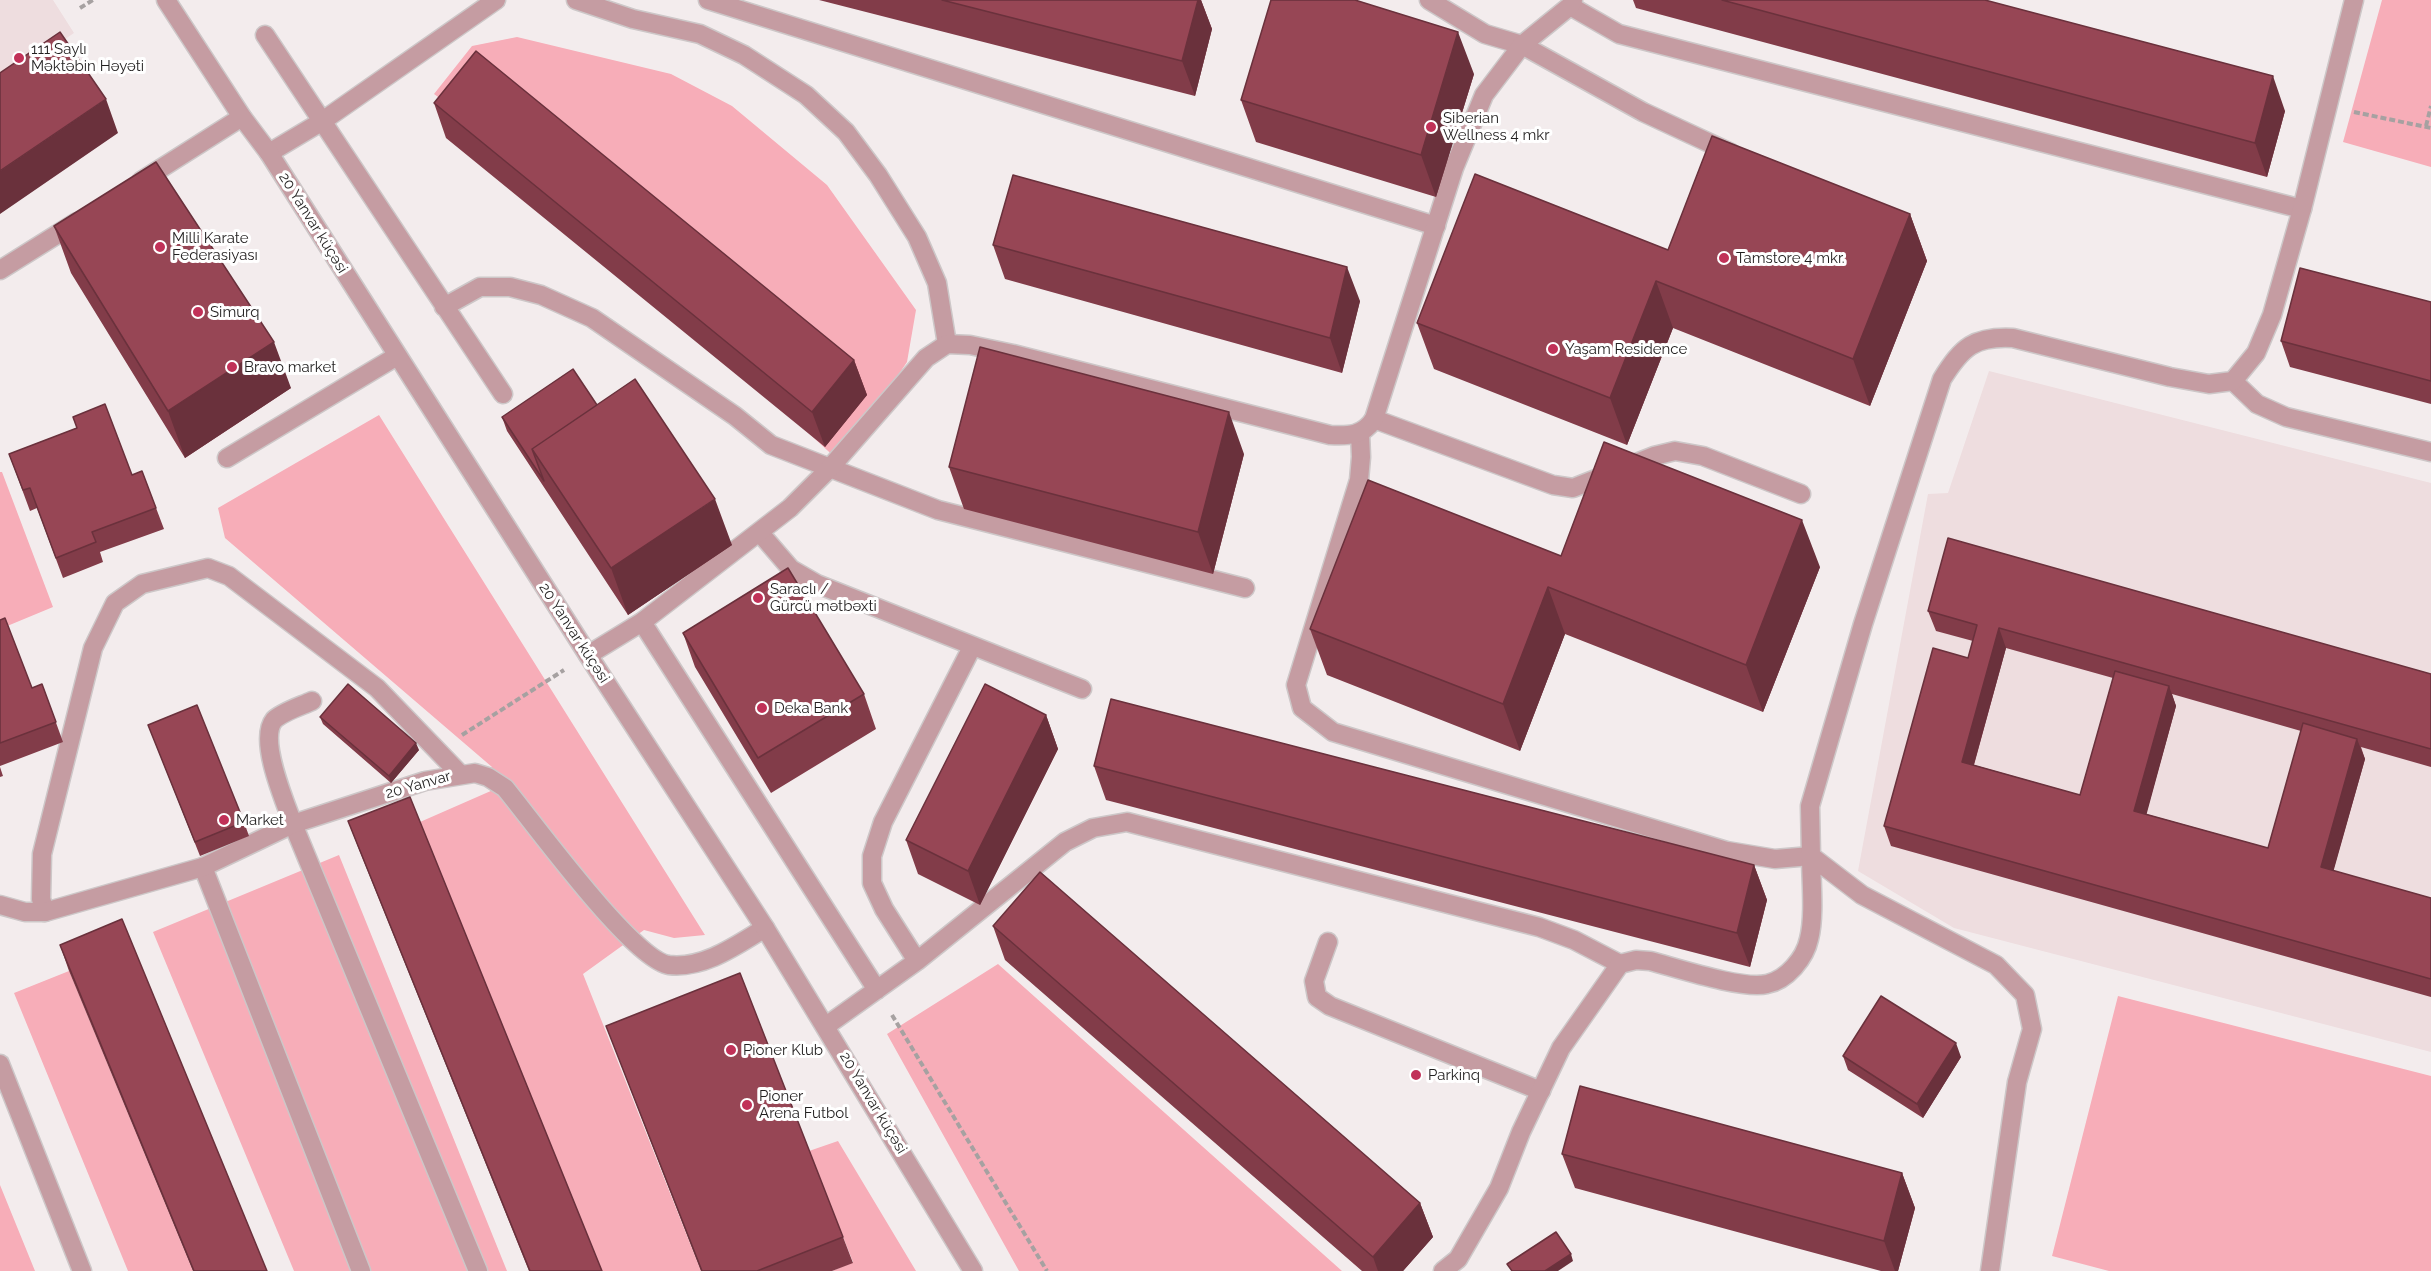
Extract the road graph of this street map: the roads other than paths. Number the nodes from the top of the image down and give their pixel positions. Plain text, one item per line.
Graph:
1 (166, 0) edge
2 (496, 0) edge
3 (576, 0) edge
4 (708, 0) edge
5 (1429, 0) edge
6 (2354, 0) edge
7 (1571, 3) edge
8 (265, 35) dead end
9 (1522, 45) junction
10 (242, 117) junction
11 (321, 122) junction
12 (269, 153) junction
13 (1751, 160) edge
14 (121, 194) edge
15 (2302, 209) junction
16 (91, 213) edge
17 (1436, 226) junction
18 (0, 270) edge
19 (444, 307) junction
20 (946, 344) junction
21 (397, 356) junction
22 (2233, 381) junction
23 (503, 394) dead end
24 (1374, 419) junction
25 (1360, 433) junction
26 (2431, 452) edge
27 (227, 459) dead end
28 (829, 469) junction
29 (1802, 494) dead end
30 (760, 533) junction
31 (1245, 588) dead end
32 (642, 622) junction
33 (972, 647) junction
34 (588, 655) junction
35 (1082, 689) dead end
36 (312, 701) dead end
37 (459, 773) junction
38 (293, 824) junction
39 (1811, 856) junction
40 (203, 867) junction
41 (0, 905) edge
42 (45, 912) junction
43 (765, 928) junction
44 (1328, 942) dead end
45 (917, 961) junction
46 (1620, 964) junction
47 (877, 990) junction
48 (826, 1026) junction
49 (0, 1064) edge
50 (1541, 1090) junction
51 (82, 1271) edge
52 (361, 1271) edge
53 (478, 1271) edge
54 (973, 1271) edge
55 (1443, 1271) edge
56 (1990, 1271) edge

1 - 10 street, 20 Yanvar küçəsi
2 - 11 street
3 - 20 street
4 - 17 street
5 - 9 street
6 - 15 street
7 - 9 street
7 - 15 street
8 - 11 street
9 - 13 street
9 - 17 street
10 - 12 street, 20 Yanvar küçəsi
10 - 14 street
11 - 12 street
11 - 19 street
12 - 21 street, 20 Yanvar küçəsi
15 - 22 street
16 - 18 street
17 - 24 street
19 - 23 street
19 - 28 street
20 - 25 street
20 - 28 street
21 - 27 street
21 - 34 street, 20 Yanvar küçəsi
22 - 26 street
22 - 39 street
24 - 25 street
24 - 29 street
25 - 39 street
28 - 30 street
28 - 31 street
30 - 32 street
30 - 33 street
32 - 34 street
32 - 47 street
33 - 35 street
33 - 45 street
34 - 43 street, 20 Yanvar küçəsi
36 - 38 street
37 - 38 street, 20 Yanvar
37 - 42 street
37 - 43 street, 20 Yanvar
38 - 40 street, 20 Yanvar
38 - 53 street
39 - 46 street
39 - 56 street
40 - 42 street, 20 Yanvar
40 - 52 street
41 - 42 street, 20 Yanvar
43 - 48 street, 20 Yanvar küçəsi
44 - 50 street
45 - 46 street
45 - 47 street
46 - 50 street
47 - 48 street
48 - 54 street, 20 Yanvar küçəsi
49 - 51 street
50 - 55 street

